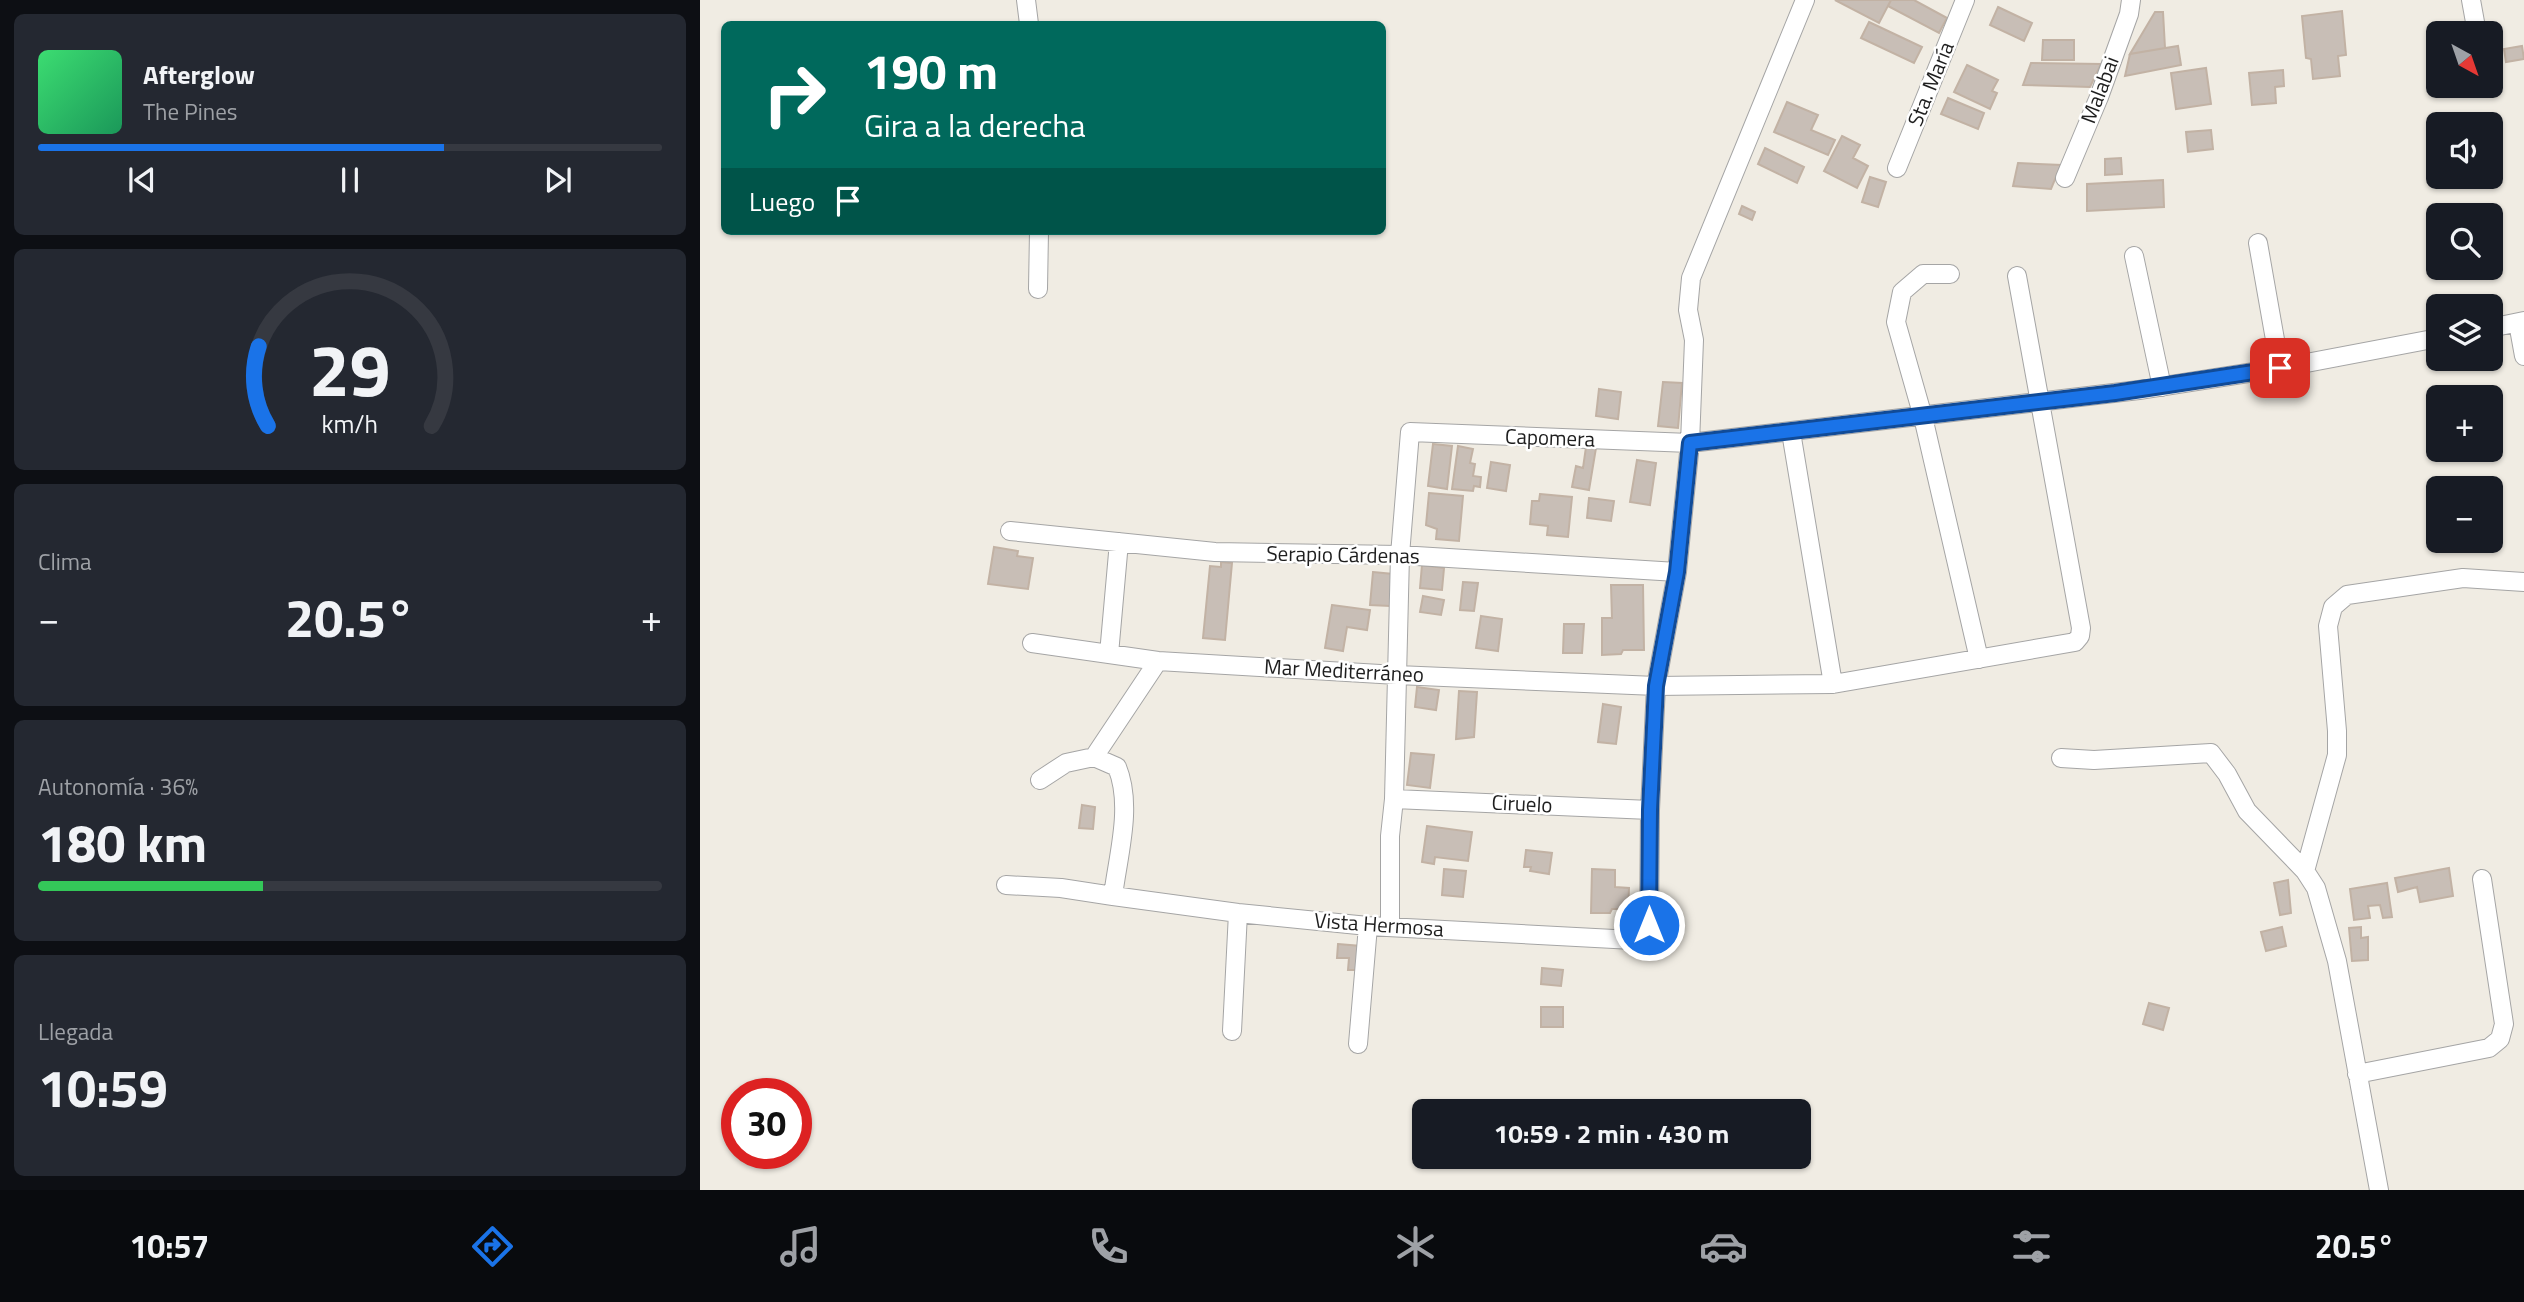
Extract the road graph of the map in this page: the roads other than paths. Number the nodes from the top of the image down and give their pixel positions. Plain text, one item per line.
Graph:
1 (1026, 0) edge
2 (1805, 0) edge
3 (1965, 0) edge
4 (2131, 0) edge
5 (2471, 0) edge
6 (1029, 21) edge
7 (2475, 21) edge
8 (1897, 168) dead end
9 (2065, 178) dead end
10 (1039, 235) edge
11 (2259, 243) dead end
12 (2134, 256) dead end
13 (1950, 274) dead end
14 (2017, 276) dead end
15 (1038, 289) dead end
16 (2521, 322) edge
17 (2503, 325) edge
18 (2426, 340) edge
19 (2524, 356) edge
20 (2280, 368) junction
21 (2162, 387) junction
22 (2041, 402) junction
23 (1923, 417) junction
24 (1791, 432) junction
25 (1690, 443) junction
26 (1010, 531) dead end
27 (1119, 542) junction
28 (1400, 555) junction
29 (1677, 572) junction
30 (2524, 582) edge
31 (1032, 643) dead end
32 (1109, 654) junction
33 (1979, 659) junction
34 (1157, 661) junction
35 (1397, 675) junction
36 (1833, 684) junction
37 (1656, 686) junction
38 (1094, 757) junction
39 (2061, 758) dead end
40 (1040, 780) dead end
41 (1394, 799) junction
42 (1650, 810) junction
43 (2305, 871) junction
44 (2482, 879) dead end
45 (1006, 885) dead end
46 (1114, 896) junction
47 (1238, 913) junction
48 (1368, 926) junction
49 (1391, 926) junction
50 (1232, 1031) dead end
51 (1358, 1044) dead end
52 (2357, 1073) junction
53 (2379, 1190) edge

1 - 6 street
2 - 25 street
3 - 8 street, Sta. María
4 - 9 street, Malabai
5 - 7 street
10 - 15 street
11 - 20 street
12 - 21 street
13 - 23 street
14 - 22 street
16 - 17 street
16 - 19 street
18 - 20 street, Capomera
20 - 21 street, Capomera
21 - 22 street, Capomera
22 - 23 street, Capomera
22 - 33 street, Mar Mediterráneo
23 - 24 street, Capomera
23 - 33 street
24 - 25 street, Capomera
24 - 36 street
25 - 28 street, Capomera
25 - 29 street
26 - 27 street, Serapio Cárdenas
27 - 28 street, Serapio Cárdenas
27 - 32 street
28 - 29 street, Serapio Cárdenas
28 - 35 street
29 - 37 street
30 - 43 street
31 - 32 street, Mar Mediterráneo
32 - 34 street, Mar Mediterráneo
33 - 36 street, Mar Mediterráneo
34 - 35 street, Mar Mediterráneo
34 - 38 street
35 - 37 street, Mar Mediterráneo
35 - 41 street
36 - 37 street, Mar Mediterráneo
37 - 42 street
38 - 40 street
38 - 46 street
39 - 43 street
41 - 42 street, Ciruelo
41 - 49 street
42 - 49 street, Vista Hermosa
43 - 52 street
44 - 52 street
45 - 46 street, Vista Hermosa
46 - 47 street, Vista Hermosa
47 - 48 street, Vista Hermosa
47 - 50 street
48 - 49 street, Vista Hermosa
48 - 51 street
52 - 53 street

